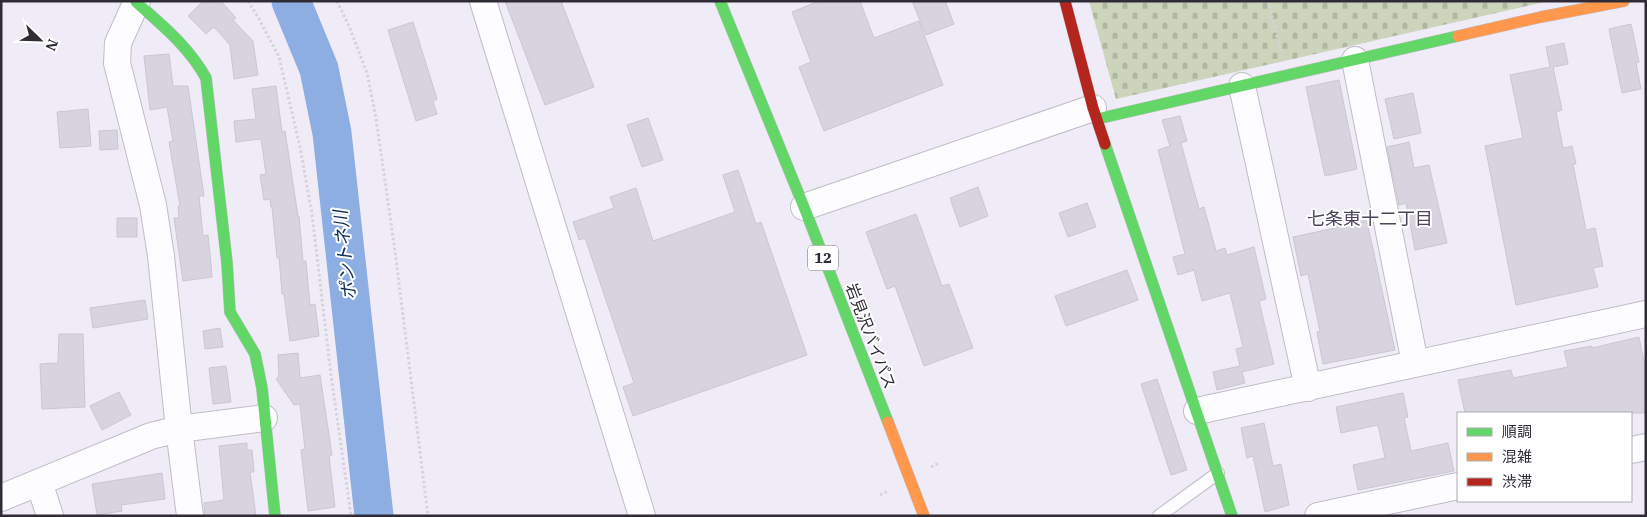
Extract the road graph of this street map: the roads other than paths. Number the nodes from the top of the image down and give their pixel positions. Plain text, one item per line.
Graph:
1 (483, 1) edge
2 (720, 1) edge
3 (1065, 1) edge
4 (1537, 1) edge
5 (1624, 1) edge
6 (137, 2) edge
7 (1541, 17) junction
8 (1355, 60) junction
9 (1242, 86) junction
10 (1095, 113) junction
11 (804, 207) junction
12 (1646, 314) edge
13 (1415, 363) junction
14 (1308, 388) junction
15 (1197, 411) junction
16 (264, 418) junction
17 (178, 429) junction
18 (1646, 447) edge
19 (1632, 450) edge
20 (1218, 473) junction
21 (39, 482) junction
22 (1457, 486) edge
23 (1, 498) edge
24 (50, 516) edge
25 (190, 516) edge
26 (275, 516) edge
27 (642, 516) edge
28 (924, 516) edge
29 (1159, 516) edge
30 (1232, 516) edge
31 (1318, 516) edge

1 - 27 street
2 - 11 main road, 岩見沢バイパス / 12
3 - 10 main road
4 - 7 lane
5 - 7 main road
6 - 16 main road
6 - 17 street
7 - 8 main road
8 - 9 main road
8 - 13 street
9 - 10 main road
9 - 14 street
10 - 11 street
10 - 15 main road
11 - 28 main road, 岩見沢バイパス / 12
12 - 13 street
13 - 14 street
14 - 15 street
15 - 20 main road
16 - 17 street
16 - 26 main road
17 - 21 street
17 - 25 street
18 - 19 street
20 - 29 lane
20 - 30 main road
21 - 23 street
21 - 24 street
22 - 31 street

